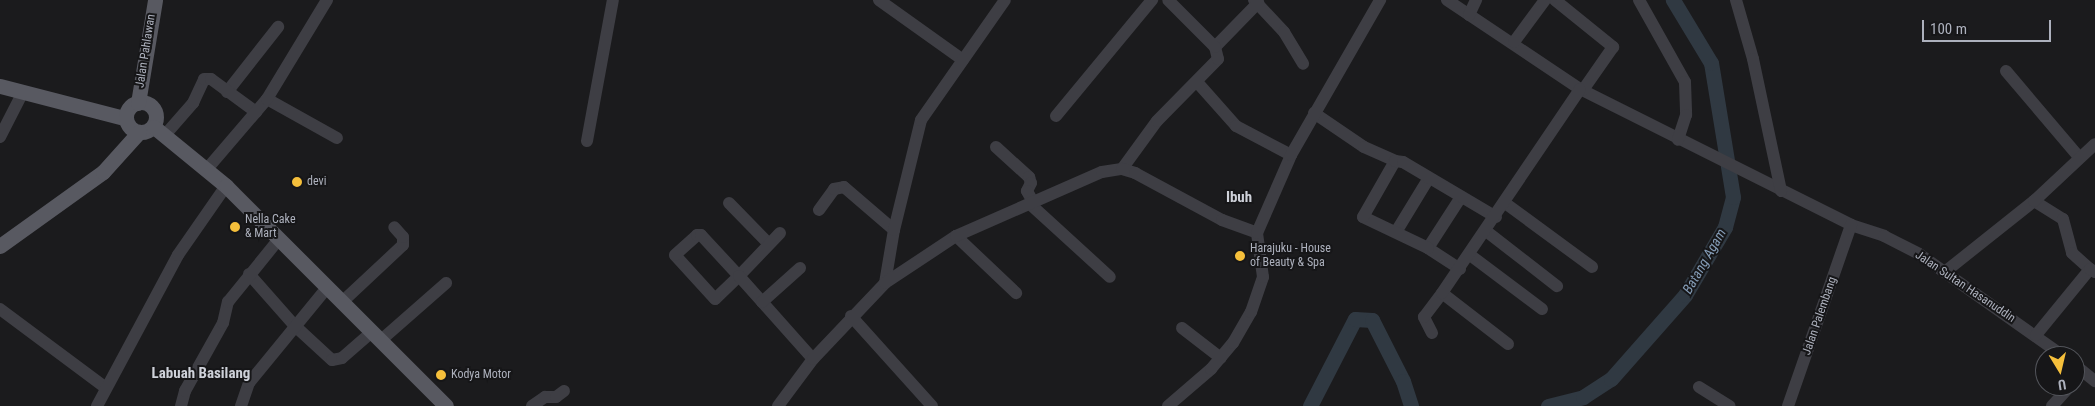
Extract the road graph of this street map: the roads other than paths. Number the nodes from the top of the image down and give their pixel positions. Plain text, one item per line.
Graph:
1 (155, 0) edge
2 (327, 0) edge
3 (613, 0) edge
4 (879, 0) edge
5 (1005, 0) edge
6 (1152, 0) edge
7 (1168, 0) edge
8 (1380, 0) edge
9 (1447, 0) edge
10 (1476, 0) edge
11 (1545, 0) edge
12 (1556, 0) edge
13 (1640, 0) edge
14 (1736, 0) edge
15 (1256, 2) edge
16 (1180, 5) edge
17 (1469, 15) junction
18 (278, 28) dead end
19 (1514, 42) junction
20 (1215, 47) junction
21 (962, 60) junction
22 (1303, 64) dead end
23 (2006, 71) dead end
24 (1197, 82) junction
25 (0, 86) edge
26 (1582, 90) junction
27 (23, 92) junction
28 (227, 92) junction
29 (267, 99) junction
30 (138, 103) junction
31 (256, 112) junction
32 (1314, 113) junction
33 (1056, 116) dead end
34 (124, 118) junction
35 (160, 131) junction
36 (139, 132) junction
37 (0, 137) edge
38 (337, 138) dead end
39 (1678, 140) junction
40 (587, 141) dead end
41 (2095, 144) edge
42 (996, 147) dead end
43 (1291, 155) junction
44 (2079, 157) junction
45 (1395, 161) junction
46 (207, 169) junction
47 (1122, 169) junction
48 (1429, 178) junction
49 (226, 186) junction
50 (1781, 191) junction
51 (1462, 197) junction
52 (2034, 201) junction
53 (728, 203) dead end
54 (1031, 203) junction
55 (1505, 203) junction
56 (819, 210) dead end
57 (1496, 217) junction
58 (1851, 225) junction
59 (394, 226) dead end
60 (894, 230) junction
61 (1486, 231) junction
62 (1396, 232) junction
63 (780, 233) dead end
64 (1257, 233) junction
65 (956, 236) junction
66 (279, 239) junction
67 (769, 244) junction
68 (0, 246) edge
69 (1428, 248) junction
70 (1470, 255) junction
71 (1592, 267) dead end
72 (800, 268) dead end
73 (1460, 270) junction
74 (1946, 271) junction
75 (2093, 271) edge
76 (249, 274) junction
77 (739, 276) junction
78 (1110, 277) dead end
79 (446, 283) dead end
80 (885, 283) junction
81 (1557, 286) dead end
82 (326, 289) junction
83 (1016, 293) dead end
84 (1442, 293) junction
85 (762, 302) junction
86 (340, 303) junction
87 (0, 309) edge
88 (1542, 309) dead end
89 (852, 316) junction
90 (295, 326) junction
91 (1182, 328) dead end
92 (1432, 333) dead end
93 (2036, 335) junction
94 (376, 337) junction
95 (1508, 344) dead end
96 (2050, 346) edge
97 (1221, 358) junction
98 (813, 359) junction
99 (1699, 387) dead end
100 (106, 388) junction
101 (564, 391) dead end
102 (2061, 396) edge
103 (97, 406) edge
104 (181, 406) edge
105 (241, 406) edge
106 (446, 406) edge
107 (532, 406) edge
108 (778, 406) edge
109 (932, 406) edge
110 (1168, 406) edge
111 (1729, 406) edge
112 (1788, 406) edge
113 (2052, 406) edge

1 - 30 main road, Jalan Pahlawan
2 - 29 street
3 - 40 street
4 - 21 street
5 - 21 street
6 - 33 street
7 - 16 street
8 - 32 street
9 - 17 street, Jalan Sultan Hasanuddin
10 - 17 street
11 - 19 street
12 - 26 street
13 - 39 street
14 - 50 street
15 - 20 street
15 - 22 street
16 - 20 street
17 - 19 street, Jalan Sultan Hasanuddin
18 - 28 street
19 - 26 street, Jalan Sultan Hasanuddin
20 - 24 street
21 - 60 street
23 - 44 street
24 - 43 street
24 - 47 street
25 - 27 main road
26 - 39 street, Jalan Sultan Hasanuddin
26 - 55 street
27 - 34 main road
27 - 37 street
28 - 31 street
28 - 35 street
29 - 31 street
29 - 38 street
30 - 34 main road
30 - 35 main road
31 - 46 street
32 - 43 street
32 - 45 street
34 - 36 main road
35 - 36 main road
35 - 46 main road
36 - 68 main road
39 - 50 street, Jalan Sultan Hasanuddin
41 - 44 street
42 - 54 street
43 - 64 street
44 - 52 street
45 - 48 street
45 - 62 street
46 - 49 main road
47 - 54 street
47 - 64 street
48 - 51 street
48 - 62 street
49 - 66 main road
49 - 100 street
50 - 58 street, Jalan Sultan Hasanuddin
51 - 57 street
51 - 69 street
52 - 74 street
52 - 75 street
53 - 67 street
54 - 65 street
54 - 78 street
55 - 57 street
55 - 71 street
56 - 60 street
57 - 61 street
58 - 74 street, Jalan Sultan Hasanuddin
58 - 112 street, Jalan Palembang
59 - 86 street
60 - 80 street
61 - 70 street
61 - 81 street
62 - 69 street
63 - 67 street
64 - 97 street
65 - 80 street
65 - 83 street
66 - 76 street
66 - 82 main road
67 - 77 street
69 - 73 street
70 - 73 street
70 - 88 street
72 - 85 street
73 - 84 street
74 - 93 street, Jalan Sultan Hasanuddin
75 - 93 street
76 - 90 street
76 - 104 street
77 - 77 street
77 - 85 street
79 - 94 street
80 - 89 street
82 - 86 main road
82 - 90 street
84 - 92 street
84 - 95 street
85 - 98 street
86 - 94 main road
87 - 100 street
89 - 98 street
89 - 109 street
90 - 94 street
90 - 105 street
91 - 97 street
93 - 96 street, Jalan Sultan Hasanuddin
94 - 106 main road
97 - 110 street
98 - 108 street
99 - 111 street
100 - 103 street
101 - 107 street
102 - 113 street

